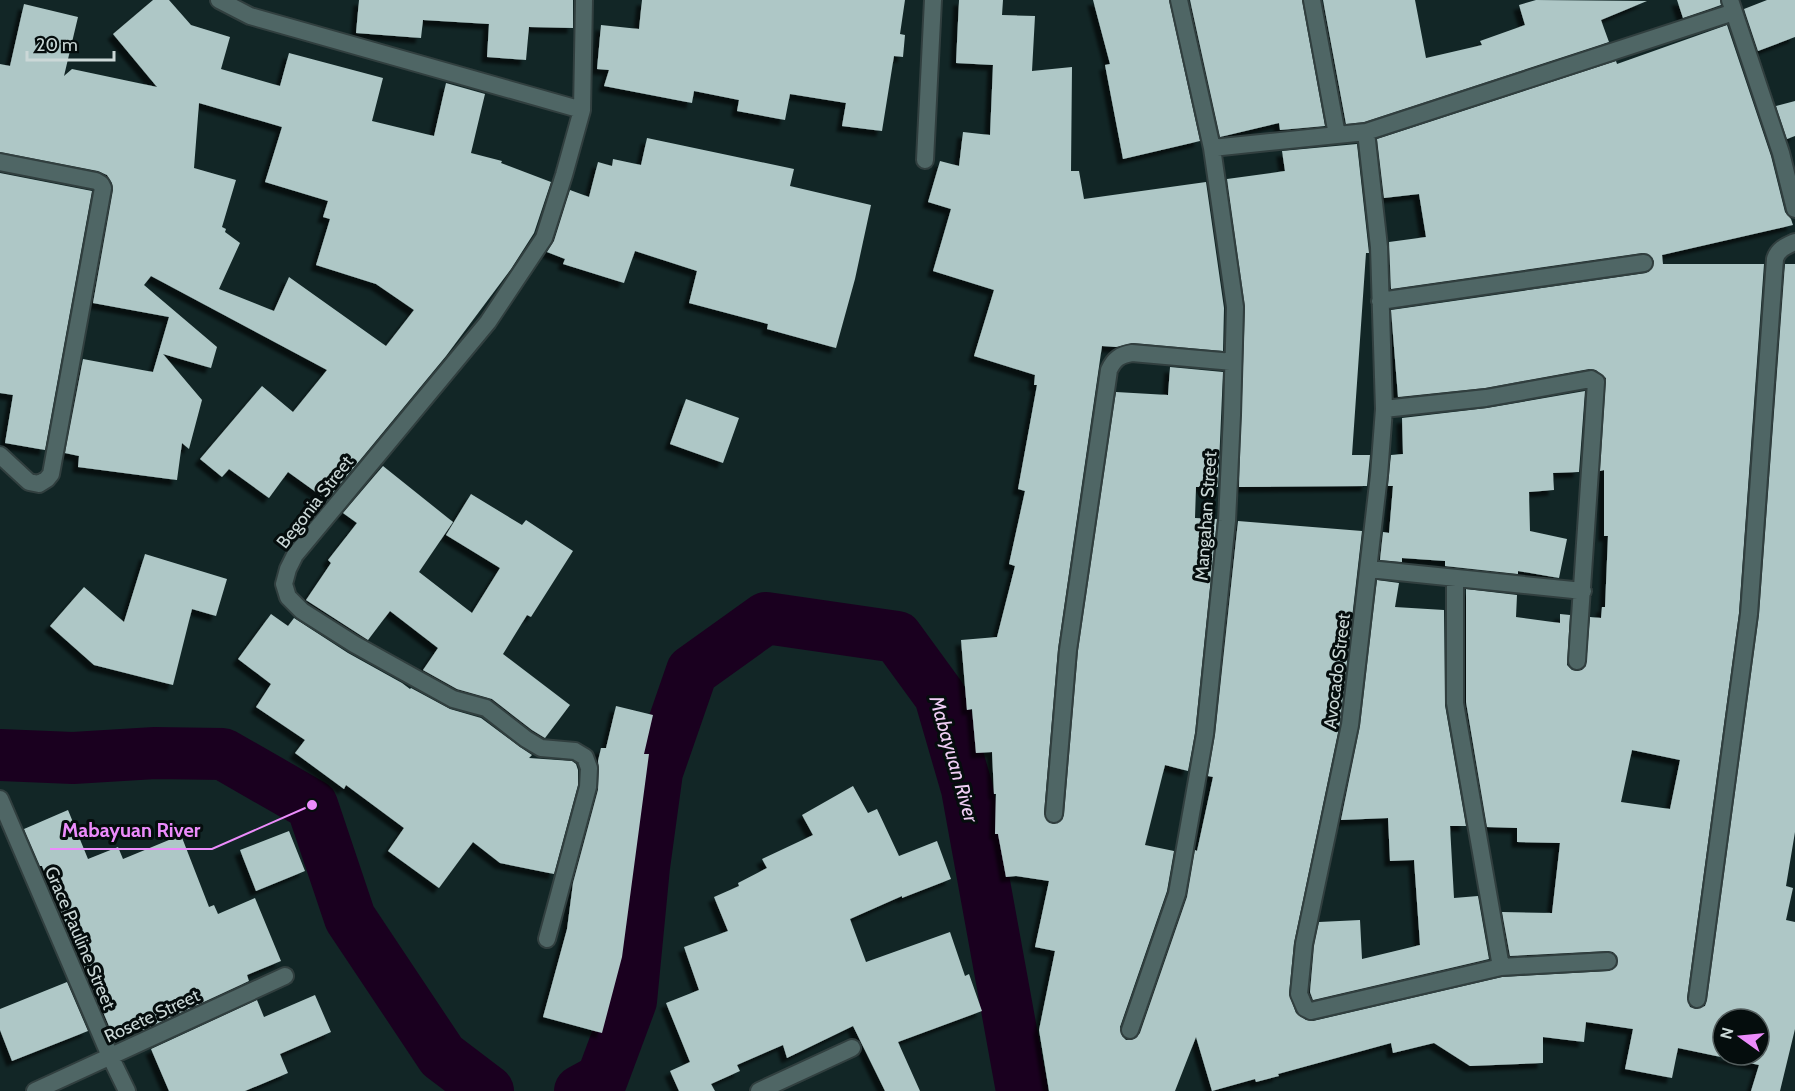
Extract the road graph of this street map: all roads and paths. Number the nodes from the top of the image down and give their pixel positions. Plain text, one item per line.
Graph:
1 (219, 0) edge
2 (584, 0) edge
3 (933, 0) edge
4 (1179, 0) edge
5 (1312, 0) edge
6 (1732, 6) edge
7 (582, 110) junction
8 (1366, 132) junction
9 (1337, 135) junction
10 (1212, 148) junction
11 (925, 160) dead end
12 (0, 162) edge
13 (1795, 209) edge
14 (1795, 242) edge
15 (1644, 262) dead end
16 (1380, 301) junction
17 (1233, 362) junction
18 (1384, 409) junction
19 (0, 455) edge
20 (1369, 569) junction
21 (1455, 579) junction
22 (1583, 591) junction
23 (1577, 661) dead end
24 (0, 799) edge
25 (1054, 814) dead end
26 (547, 939) dead end
27 (1608, 961) dead end
28 (1501, 967) junction
29 (285, 976) dead end
30 (1697, 999) dead end
31 (1130, 1030) dead end
32 (852, 1048) dead end
33 (110, 1056) junction
34 (35, 1091) edge
35 (127, 1091) edge
36 (759, 1091) edge

1 - 7 street
2 - 7 street, Begonia Street
3 - 11 street
4 - 10 street, Mangahan Street
5 - 9 street
6 - 8 street
6 - 13 street
7 - 26 street, Begonia Street
8 - 9 street
8 - 16 street, Avocado Street
9 - 10 street
10 - 17 street, Mangahan Street
12 - 19 street
14 - 30 street
15 - 16 street
16 - 18 street, Avocado Street
17 - 25 street
17 - 31 street, Mangahan Street
18 - 20 street, Avocado Street
18 - 22 street
20 - 21 street
20 - 28 street, Avocado Street
21 - 22 street
21 - 28 street
22 - 23 street
24 - 33 street, Grace Pauline Street
27 - 28 street
29 - 33 street, Rosete Street
32 - 36 street
33 - 34 street, Rosete Street
33 - 35 street, Grace Pauline Street

